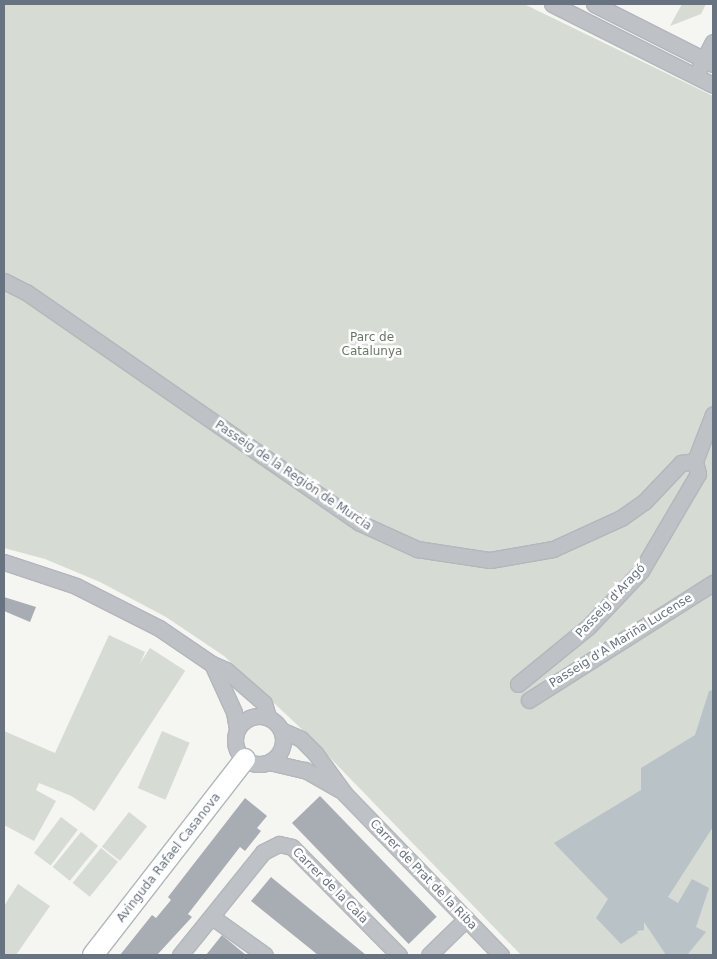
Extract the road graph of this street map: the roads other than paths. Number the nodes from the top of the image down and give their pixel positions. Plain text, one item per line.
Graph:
1 (552, 4) edge
2 (594, 4) edge
3 (713, 42) edge
4 (709, 62) edge
5 (695, 76) junction
6 (713, 85) edge
7 (4, 281) edge
8 (713, 414) edge
9 (691, 466) junction
10 (4, 562) edge
11 (713, 583) edge
12 (212, 664) junction
13 (518, 684) dead end
14 (529, 700) dead end
15 (268, 717) junction
16 (237, 729) junction
17 (282, 730) junction
18 (245, 760) junction
19 (269, 762) junction
20 (345, 794) junction
21 (212, 917) junction
22 (466, 919) junction
23 (396, 952) edge
24 (93, 955) edge
25 (180, 955) edge
26 (265, 955) edge
27 (429, 955) edge
28 (501, 955) edge

1 - 5 street
2 - 4 street
3 - 4 street
4 - 5 street
5 - 6 street
7 - 9 street, Passeig de la Región de Murcia
8 - 9 street
9 - 13 street, Passeig d'Aragó
10 - 12 street
11 - 14 street, Passeig d'A Mariña Lucense
12 - 15 street
12 - 16 street
15 - 16 street
15 - 17 street
16 - 18 street
17 - 19 street
17 - 20 street, Carrer de Prat de la Riba
18 - 19 street
18 - 24 street, Avinguda Rafael Casanova
19 - 20 street, Carrer de Prat de la Riba
20 - 22 street, Carrer de Prat de la Riba
21 - 23 street, Carrer de la Cala
21 - 25 street, Carrer de la Cala
21 - 26 street
22 - 27 street
22 - 28 street, Carrer de Prat de la Riba

